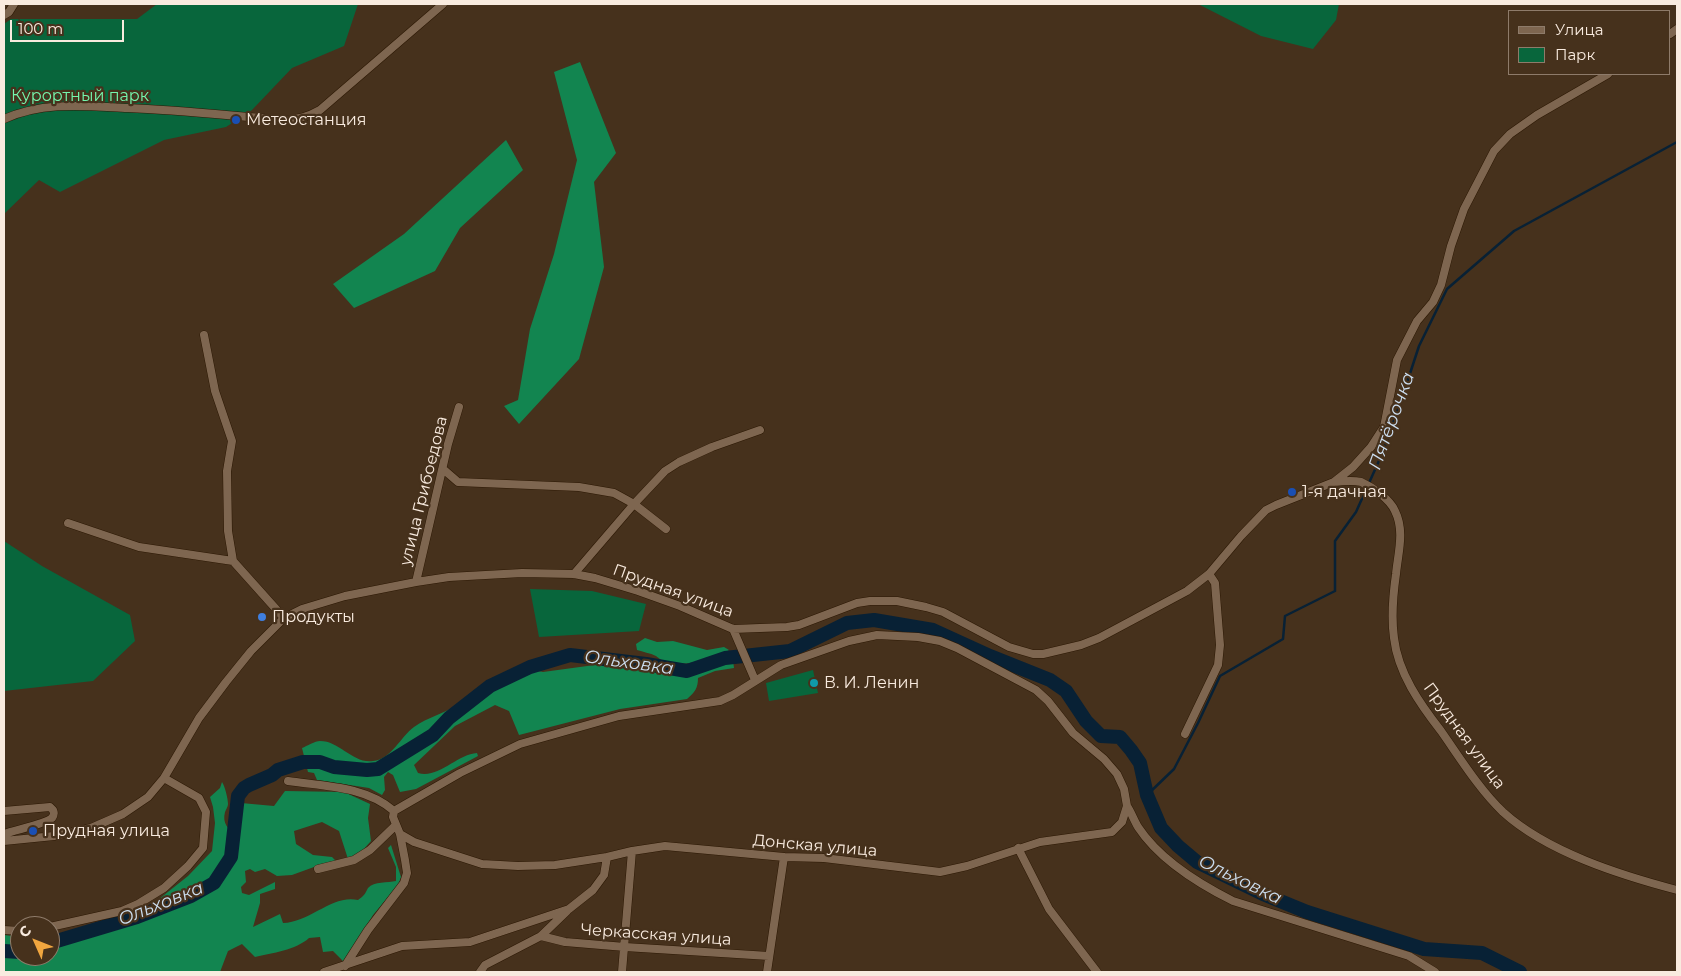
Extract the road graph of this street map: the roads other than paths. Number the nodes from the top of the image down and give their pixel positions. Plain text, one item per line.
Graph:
1 (14, 4) edge
2 (443, 4) edge
3 (4, 15) edge
4 (1606, 75) edge
5 (4, 119) edge
6 (204, 335) dead end
7 (460, 407) dead end
8 (760, 430) dead end
9 (443, 469) junction
10 (1334, 482) junction
11 (634, 504) junction
12 (68, 523) dead end
13 (666, 529) dead end
14 (233, 561) junction
15 (574, 574) junction
16 (1209, 574) junction
17 (416, 582) junction
18 (284, 618) junction
19 (733, 629) junction
20 (755, 680) junction
21 (1185, 734) dead end
22 (164, 778) junction
23 (288, 781) dead end
24 (1127, 806) junction
25 (394, 811) junction
26 (4, 812) edge
27 (396, 826) junction
28 (4, 834) edge
29 (400, 834) junction
30 (4, 840) edge
31 (1018, 848) junction
32 (632, 851) junction
33 (607, 857) junction
34 (784, 857) junction
35 (318, 870) dead end
36 (1677, 890) edge
37 (569, 909) junction
38 (60, 925) edge
39 (542, 936) junction
40 (624, 947) junction
41 (769, 956) junction
42 (345, 966) junction
43 (324, 972) edge
44 (480, 972) edge
45 (622, 972) edge
46 (767, 972) edge
47 (1097, 972) edge
48 (1434, 972) edge

1 - 3 street
2 - 5 street
4 - 10 street, Прудная улица
6 - 14 street
7 - 9 street, улица Грибоедова
8 - 11 street
9 - 11 street
9 - 17 street, улица Грибоедова
10 - 16 street, Прудная улица
10 - 36 street, Прудная улица
11 - 13 street
11 - 15 street
12 - 14 street
14 - 18 street
15 - 17 street, Прудная улица
15 - 19 street, Прудная улица
16 - 19 street, Прудная улица
16 - 21 street
17 - 18 street, Прудная улица
18 - 22 street, Прудная улица
19 - 20 street
20 - 24 street
20 - 25 street
22 - 30 street, Прудная улица
22 - 38 street
23 - 25 street
24 - 31 street, Донская улица
24 - 48 street
25 - 27 street
26 - 28 street
27 - 29 street
27 - 35 street
29 - 33 street, Донская улица
29 - 42 street
31 - 34 street, Донская улица
31 - 47 street
32 - 33 street, Донская улица
32 - 34 street, Донская улица
32 - 40 street
33 - 37 street
34 - 41 street
37 - 39 street, Черкасская улица
37 - 42 street
39 - 40 street, Черкасская улица
39 - 44 street, Черкасская улица
40 - 41 street, Черкасская улица
40 - 45 street
41 - 46 street
42 - 43 street

